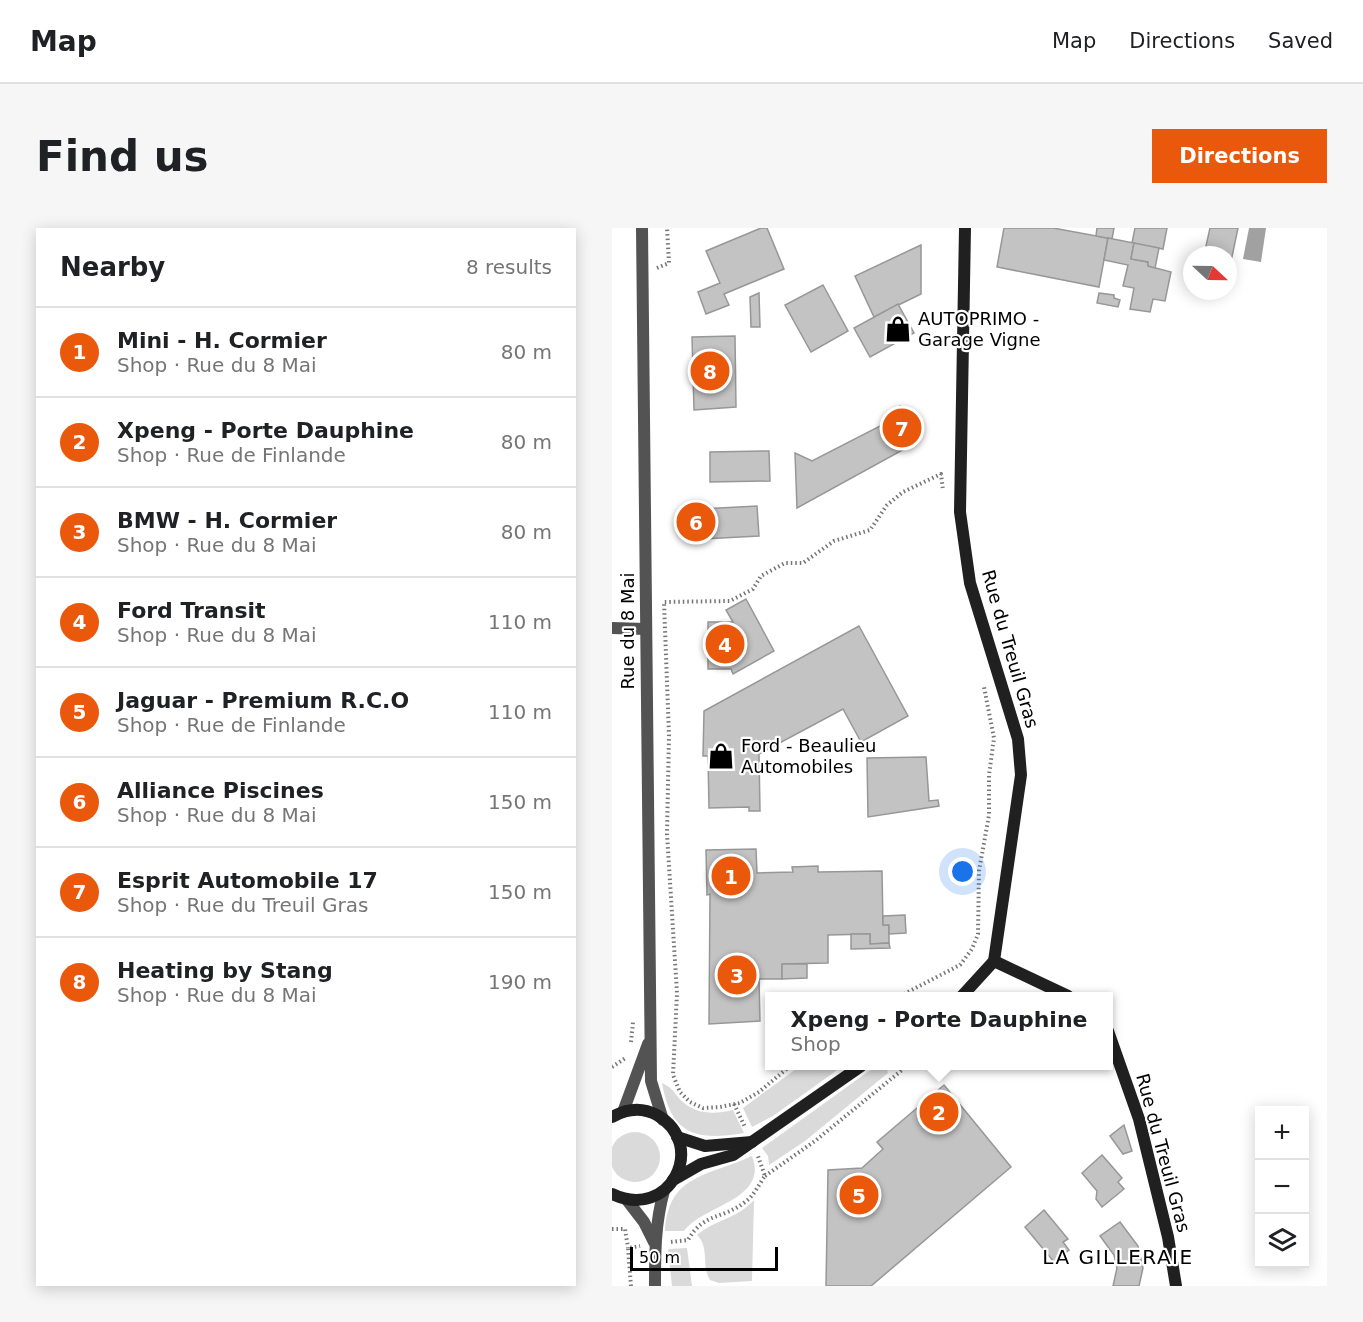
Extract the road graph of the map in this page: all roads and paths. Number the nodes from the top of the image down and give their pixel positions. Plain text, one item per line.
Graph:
1 (642, 228) edge
2 (965, 228) edge
3 (944, 501) dead end
4 (612, 628) edge
5 (646, 629) junction
6 (983, 685) dead end
7 (994, 961) junction
8 (909, 992) edge
9 (966, 992) edge
10 (1060, 992) edge
11 (651, 1034) junction
12 (1113, 1045) edge
13 (629, 1055) dead end
14 (612, 1067) edge
15 (784, 1070) edge
16 (854, 1070) edge
17 (901, 1070) edge
18 (734, 1104) junction
19 (617, 1114) edge
20 (663, 1120) junction
21 (677, 1137) junction
22 (753, 1142) junction
23 (765, 1176) junction
24 (673, 1180) junction
25 (664, 1191) junction
26 (612, 1194) edge
27 (627, 1200) junction
28 (612, 1229) edge
29 (654, 1244) junction
30 (628, 1248) junction
31 (631, 1286) edge
32 (656, 1286) edge
33 (1176, 1286) edge

1 - 5 street, Rue du 8 Mai
2 - 7 street, Rue du Treuil Gras
3 - 18 path
4 - 5 street
5 - 11 street, Rue du 8 Mai
6 - 8 path
7 - 9 street
7 - 10 street
11 - 19 street
11 - 20 street, Rue du 8 Mai
12 - 33 street, Rue du Treuil Gras
13 - 14 path
15 - 18 path
16 - 22 street
17 - 23 path
18 - 22 path
19 - 20 street
20 - 21 street
21 - 22 street
21 - 24 street
22 - 23 path
22 - 24 street
23 - 29 path
24 - 25 street
25 - 27 street
25 - 29 street
26 - 27 street
27 - 29 street
28 - 30 path
29 - 30 path
29 - 32 street
30 - 31 path

